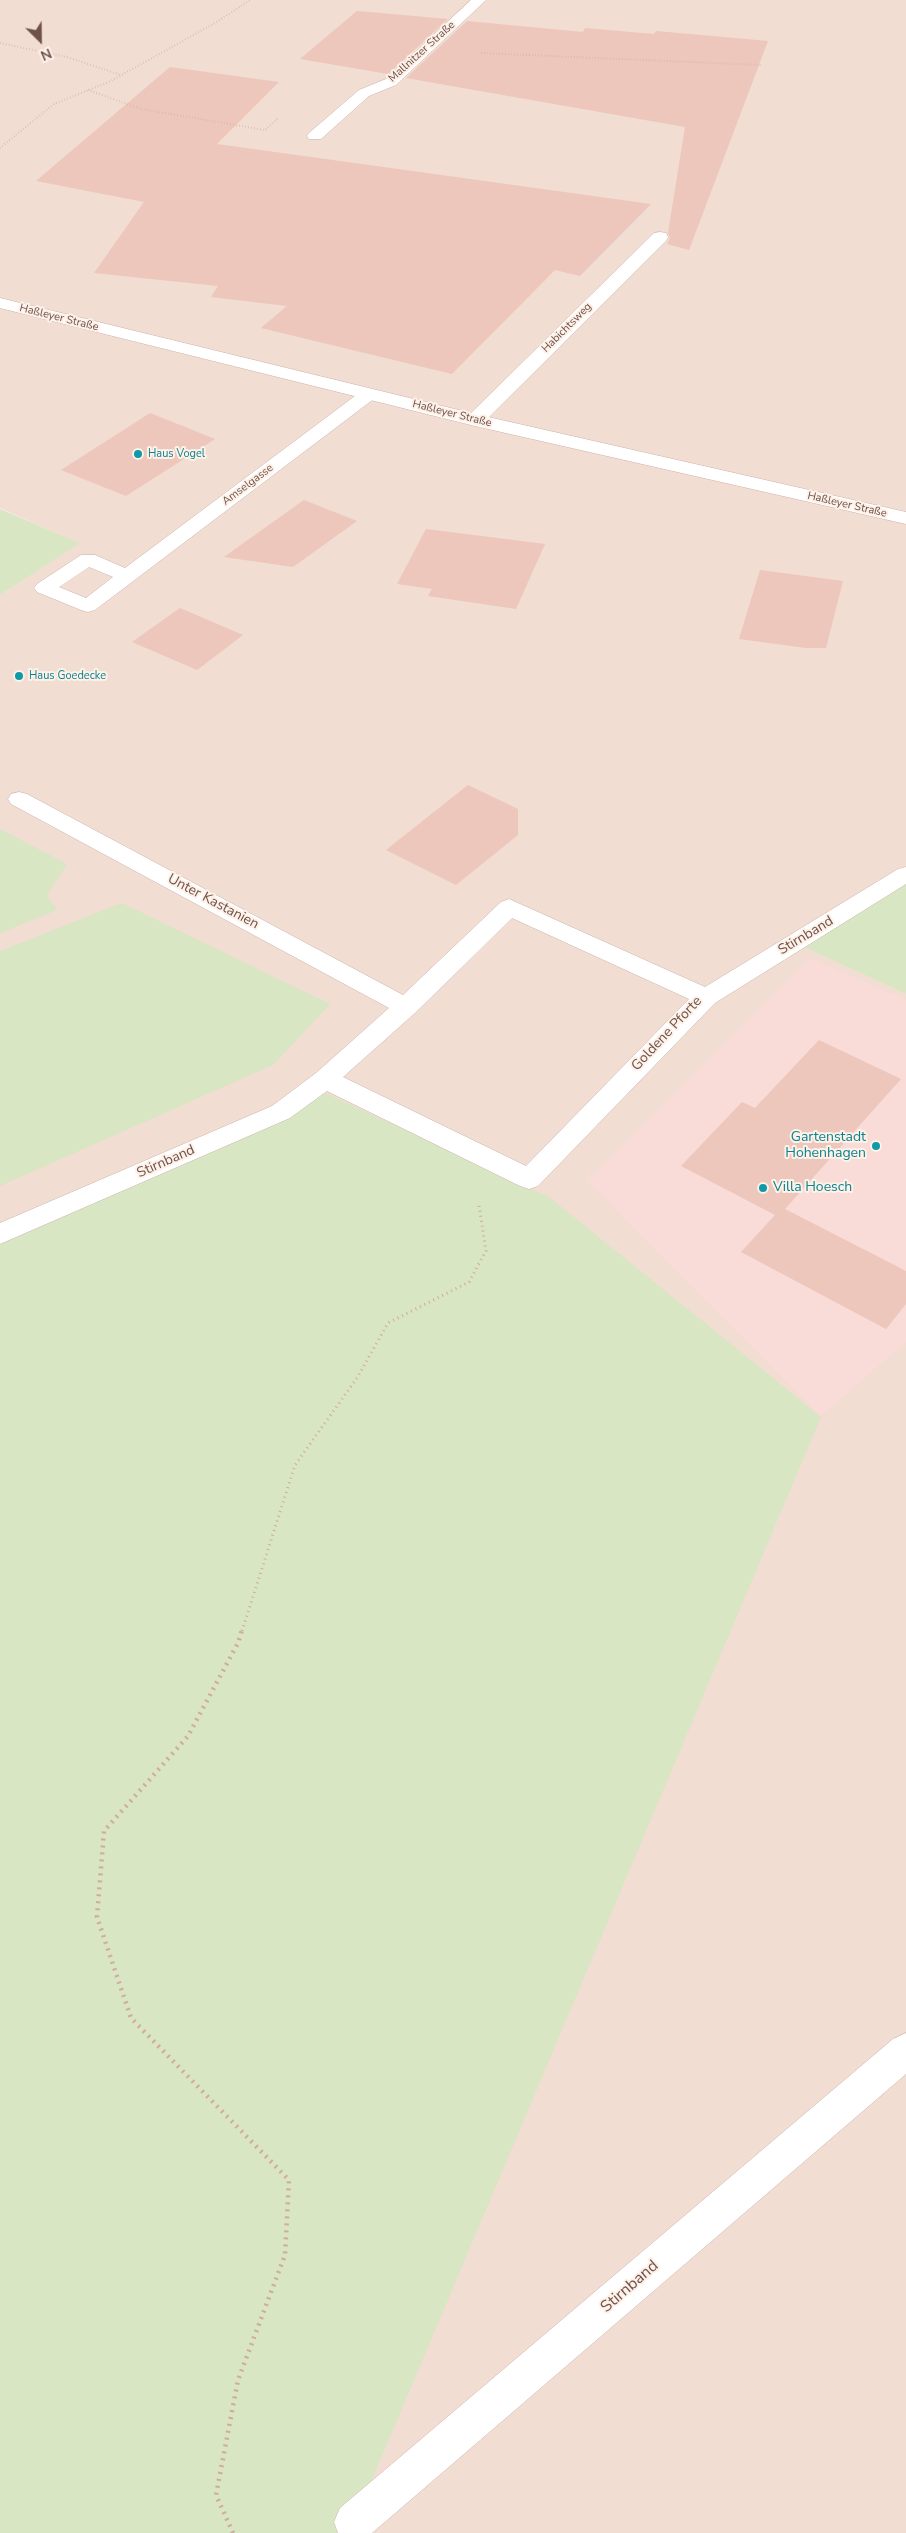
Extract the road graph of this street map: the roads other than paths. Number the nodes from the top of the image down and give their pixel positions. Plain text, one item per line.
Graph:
1 (479, 0) edge
2 (314, 136) dead end
3 (660, 237) dead end
4 (0, 303) edge
5 (369, 394) junction
6 (475, 420) junction
7 (906, 518) edge
8 (128, 576) dead end
9 (19, 799) dead end
10 (906, 874) edge
11 (706, 997) junction
12 (406, 1007) junction
13 (325, 1079) junction
14 (0, 1234) edge
15 (906, 2051) edge
16 (354, 2522) dead end

1 - 2 street, Mallnitzer Straße
3 - 6 street, Habichtsweg
4 - 5 street, Haßleyer Straße
5 - 6 street, Haßleyer Straße
5 - 8 street, Amselgasse
6 - 7 street, Haßleyer Straße
9 - 12 street, Unter Kastanien
10 - 11 street, Stirnband
11 - 12 street, Goldene Pforte
11 - 13 street, Goldene Pforte
12 - 13 street, Goldene Pforte
13 - 14 street, Stirnband
15 - 16 street, Stirnband

